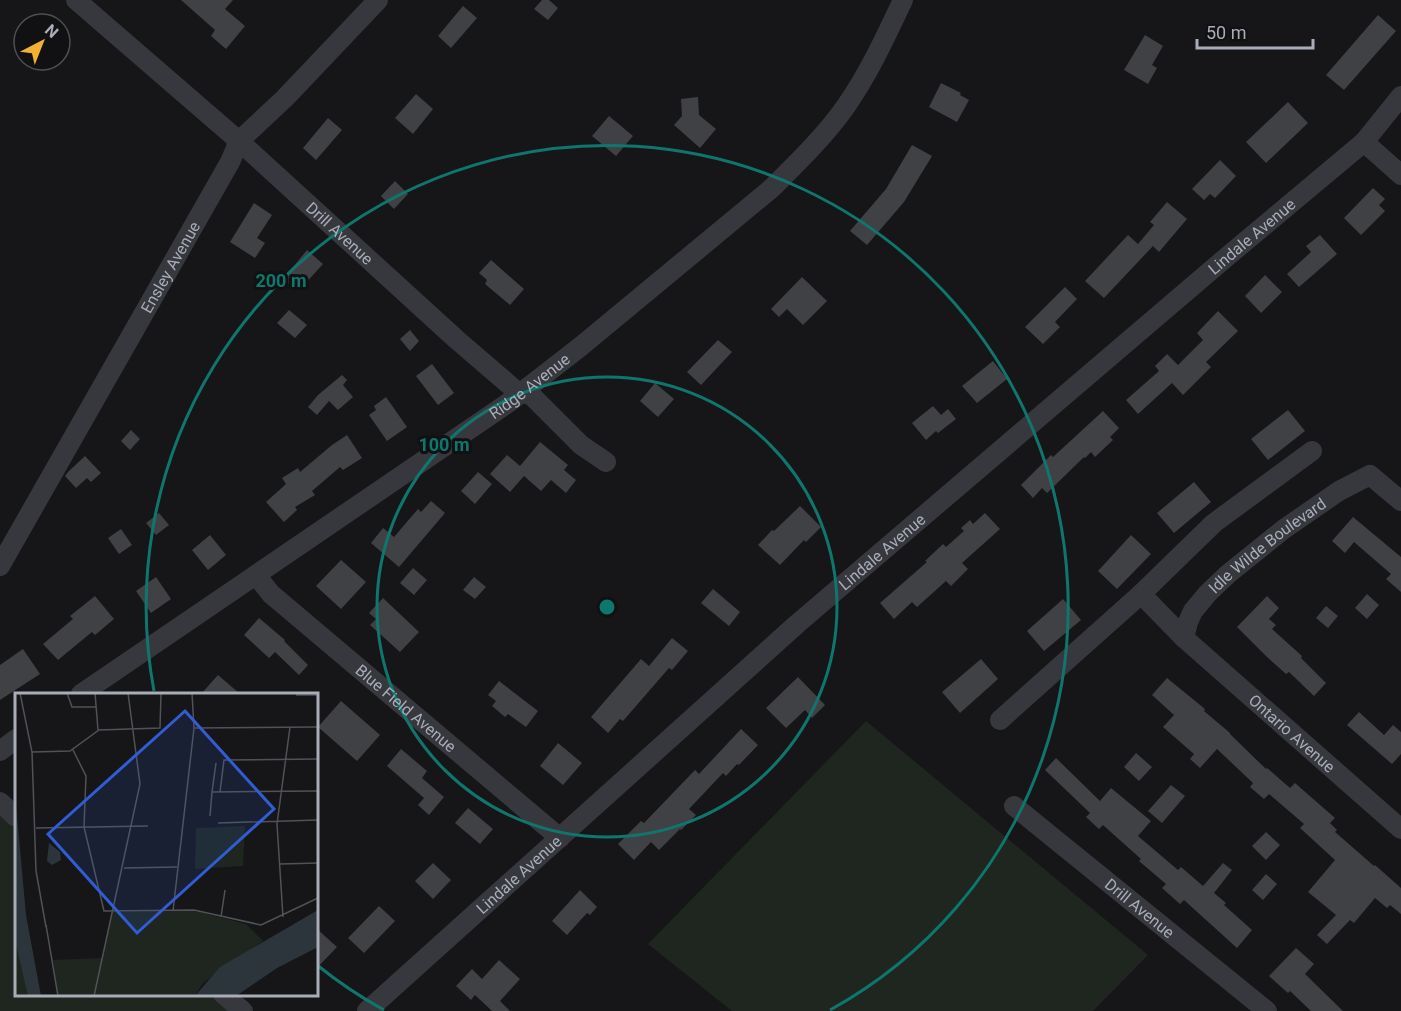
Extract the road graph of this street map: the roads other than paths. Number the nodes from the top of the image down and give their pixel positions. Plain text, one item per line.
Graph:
1 (76, 0) edge
2 (378, 0) edge
3 (903, 0) edge
4 (1401, 96) edge
5 (239, 141) junction
6 (1364, 142) junction
7 (1401, 175) edge
8 (522, 392) junction
9 (1312, 451) dead end
10 (606, 462) dead end
11 (1401, 501) edge
12 (0, 566) edge
13 (256, 575) junction
14 (1141, 594) junction
15 (1184, 638) junction
16 (82, 693) edge
17 (1000, 720) dead end
18 (15, 740) edge
19 (0, 751) edge
20 (0, 802) edge
21 (1014, 806) dead end
22 (15, 816) edge
23 (1401, 829) edge
24 (560, 838) junction
25 (225, 996) edge
26 (243, 1011) edge
27 (367, 1011) edge
28 (1267, 1011) edge

1 - 5 street, Drill Avenue
2 - 5 street, Ensley Avenue
3 - 8 street, Ridge Avenue
4 - 6 street, Lindale Avenue
5 - 8 street, Drill Avenue
5 - 12 street, Ensley Avenue
6 - 7 street
6 - 24 street, Lindale Avenue
8 - 10 street, Drill Avenue
8 - 13 street, Ridge Avenue
9 - 14 street
11 - 15 street, Idle Wilde Boulevard
13 - 16 street, Ridge Avenue
13 - 24 street, Blue Field Avenue
14 - 15 street, Ontario Avenue
14 - 17 street
15 - 23 street, Ontario Avenue
18 - 19 street
20 - 22 street
21 - 28 street, Drill Avenue
24 - 27 street, Lindale Avenue
25 - 26 street

